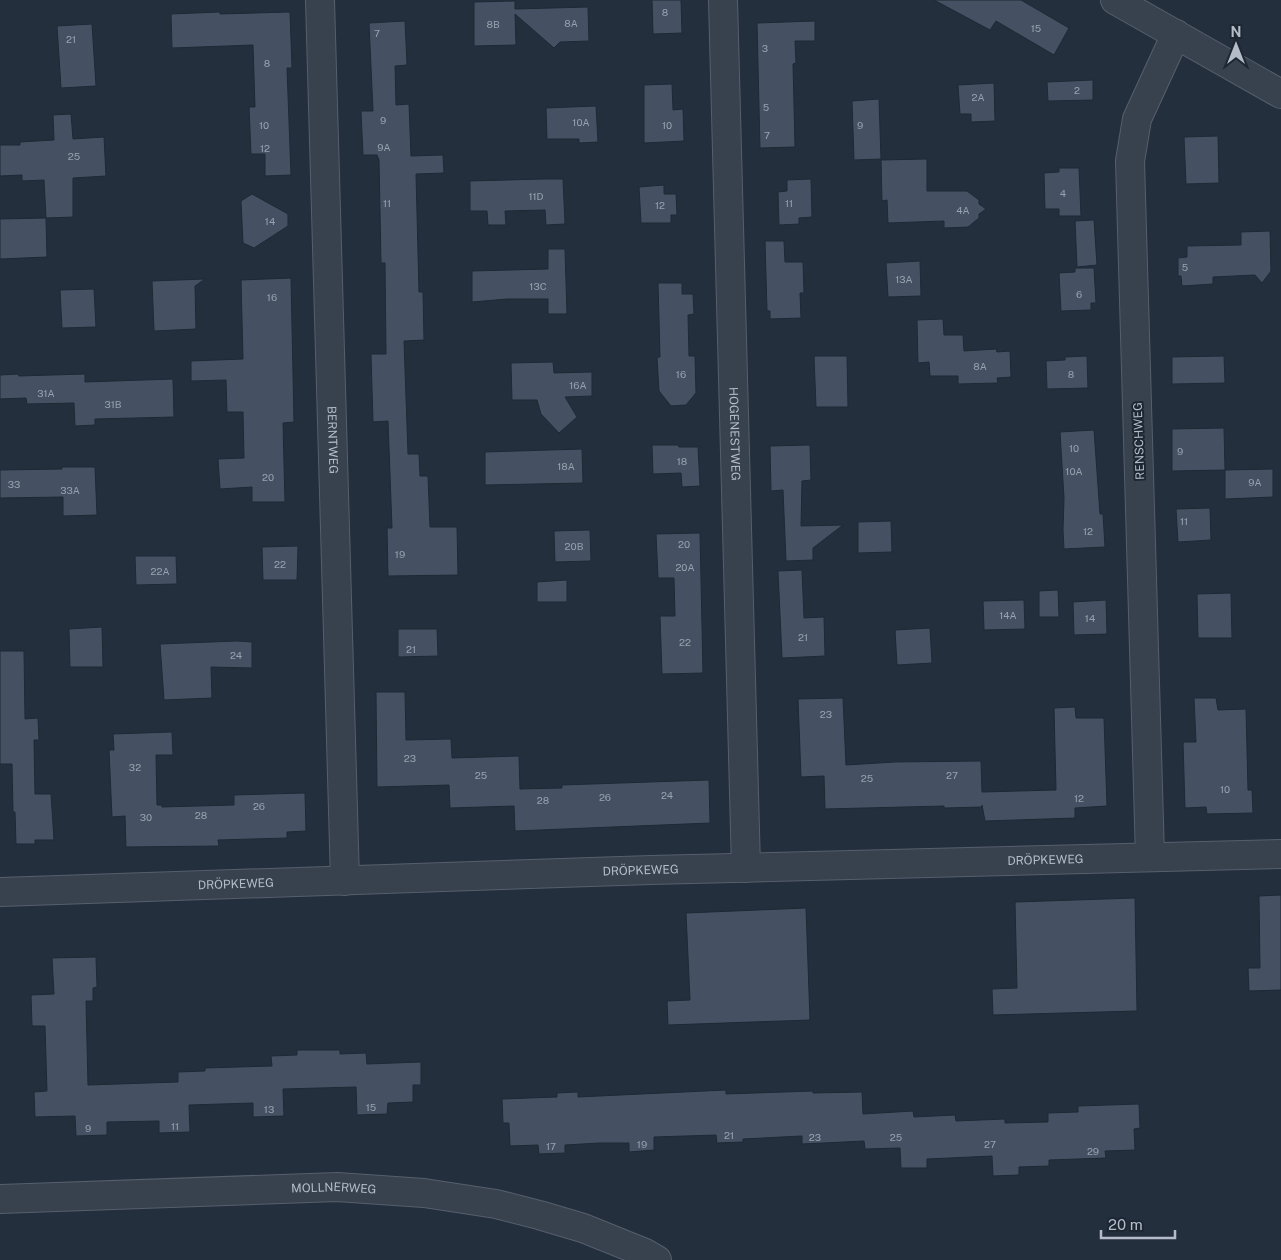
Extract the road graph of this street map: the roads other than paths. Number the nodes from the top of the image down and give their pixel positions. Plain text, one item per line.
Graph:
1 (320, 0) edge
2 (723, 0) edge
3 (1115, 0) edge
4 (1176, 34) junction
5 (1281, 94) edge
6 (1281, 854) edge
7 (1150, 857) junction
8 (746, 868) junction
9 (345, 881) junction
10 (0, 892) edge
11 (0, 1199) edge
12 (657, 1260) edge

1 - 9 street, BERNTWEG
2 - 8 street, HOGENESTWEG
3 - 4 street
4 - 5 street
4 - 7 street, RENSCHWEG
6 - 7 street, DRÖPKEWEG
7 - 8 street, DRÖPKEWEG
8 - 9 street, DRÖPKEWEG
9 - 10 street, DRÖPKEWEG
11 - 12 street, MOLLNERWEG

